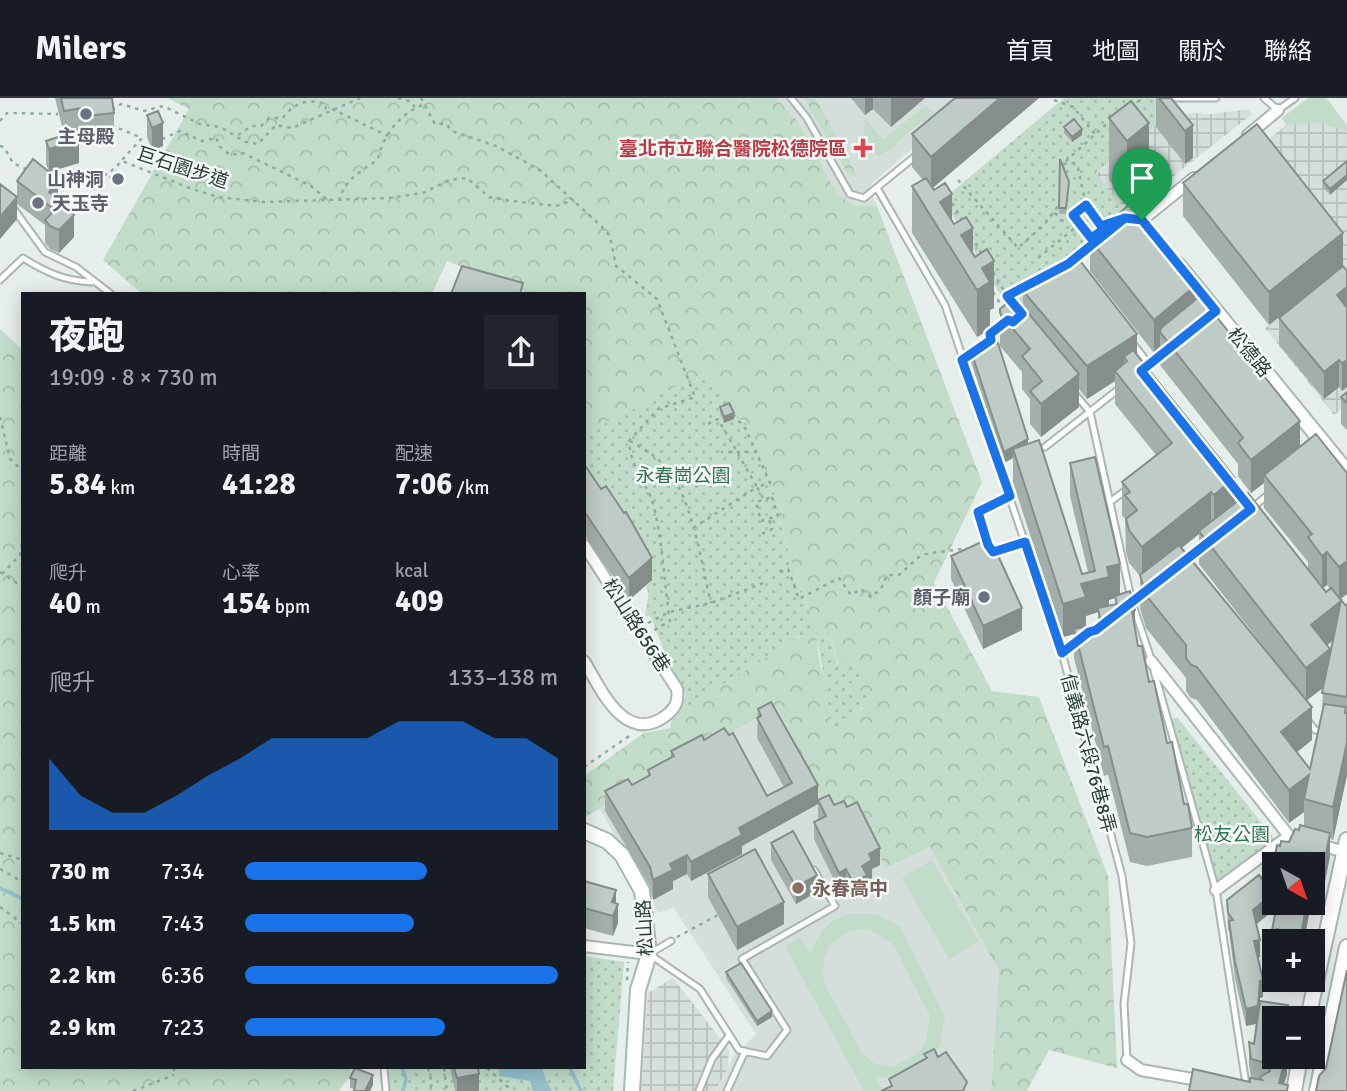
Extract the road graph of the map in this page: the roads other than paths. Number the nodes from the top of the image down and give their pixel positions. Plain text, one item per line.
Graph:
1 (791, 98) edge
2 (1160, 98) edge
3 (1216, 98) edge
4 (1264, 98) edge
5 (1294, 98) edge
6 (1278, 110) junction
7 (1241, 140) edge
8 (925, 148) edge
9 (1202, 172) edge
10 (877, 188) junction
11 (9, 203) edge
12 (1142, 220) joint
13 (0, 280) edge
14 (92, 282) junction
15 (108, 292) edge
16 (1125, 334) edge
17 (991, 340) dead end
18 (1168, 349) edge
19 (962, 360) junction
20 (1149, 364) junction
21 (1141, 371) junction
22 (1149, 382) edge
23 (1072, 390) edge
24 (1090, 412) junction
25 (1045, 447) dead end
26 (1347, 472) edge
27 (1226, 477) edge
28 (1129, 487) edge
29 (1273, 491) edge
30 (1110, 502) junction
31 (1251, 509) junction
32 (1241, 516) edge
33 (1259, 519) edge
34 (1211, 540) edge
35 (586, 548) edge
36 (1182, 563) junction
37 (1172, 570) edge
38 (1190, 573) edge
39 (1142, 594) edge
40 (1132, 601) junction
41 (1123, 609) edge
42 (1152, 661) junction
43 (586, 664) edge
44 (1307, 719) edge
45 (1336, 733) edge
46 (586, 832) edge
47 (1289, 836) junction
48 (1346, 846) edge
49 (807, 858) edge
50 (1216, 890) junction
51 (671, 941) road end
52 (586, 946) edge
53 (1347, 947) edge
54 (649, 954) junction
55 (1311, 1006) edge
56 (728, 1037) junction
57 (745, 1051) junction
58 (1127, 1060) joint
59 (384, 1069) edge
60 (1298, 1069) edge
61 (1187, 1078) junction
62 (1211, 1082) edge
63 (1235, 1086) edge
64 (1247, 1089) edge
65 (386, 1091) edge
66 (632, 1091) edge
67 (699, 1091) edge
68 (727, 1091) edge
69 (1185, 1091) edge
70 (1262, 1091) edge
71 (1294, 1091) edge
72 (1317, 1091) edge

1 - 10 lane
2 - 3 lane
4 - 6 lane
5 - 6 lane
6 - 7 street
8 - 10 lane
9 - 12 street, 松德路
10 - 19 lane, 信義路六段76巷8弄
11 - 14 lane
12 - 26 street, 松德路
13 - 14 lane
14 - 15 lane
16 - 20 lane
17 - 19 lane
18 - 20 lane
19 - 58 lane, 信義路六段76巷8弄
20 - 21 lane
21 - 22 lane
21 - 24 lane
23 - 24 lane
24 - 25 lane
24 - 30 lane
27 - 31 lane
28 - 30 lane
29 - 31 lane
30 - 40 lane
31 - 32 lane
31 - 33 lane
34 - 36 lane
35 - 43 street, 松山路656巷
36 - 37 lane
36 - 38 lane
39 - 40 lane
40 - 41 lane
40 - 42 lane
42 - 47 street
42 - 50 lane
44 - 45 lane
46 - 54 street, 松山路
47 - 48 street
47 - 50 street
48 - 55 street
49 - 57 lane
50 - 64 lane
51 - 54 lane
52 - 54 street
53 - 72 street
54 - 56 lane
54 - 66 street, 松山路
56 - 57 lane
56 - 67 lane
57 - 68 lane
58 - 61 street
59 - 65 lane
60 - 71 street
61 - 62 street
61 - 69 street
63 - 64 street
64 - 70 street

